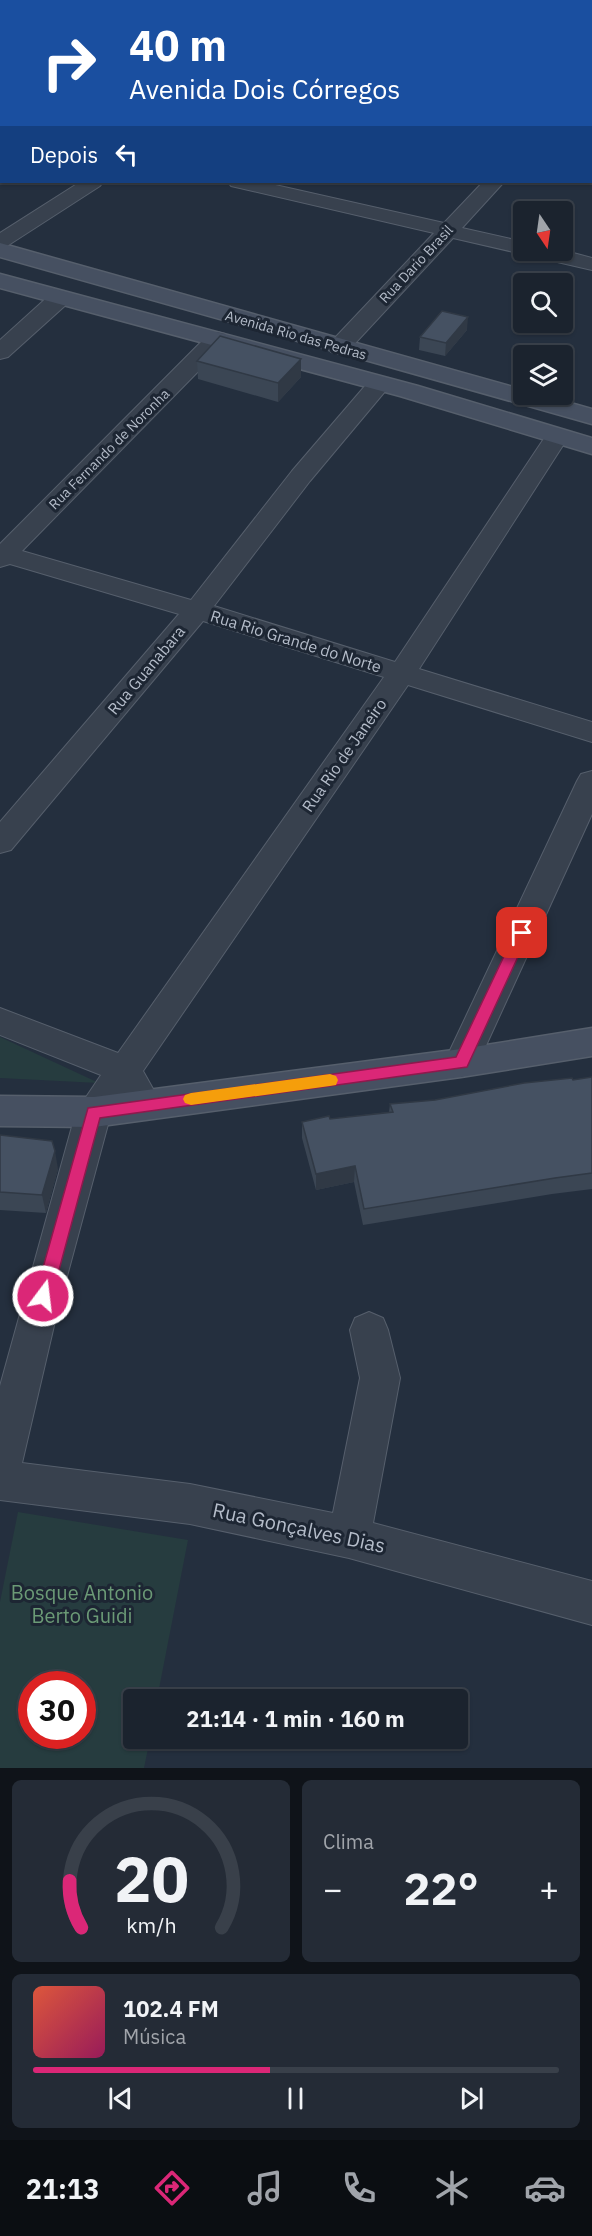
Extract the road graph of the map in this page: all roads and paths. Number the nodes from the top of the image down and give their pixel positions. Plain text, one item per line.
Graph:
1 (91, 183) edge
2 (242, 183) edge
3 (493, 183) edge
4 (447, 231) junction
5 (0, 242) edge
6 (513, 246) edge
7 (0, 250) edge
8 (573, 259) edge
9 (592, 264) edge
10 (0, 281) edge
11 (60, 298) junction
12 (217, 339) junction
13 (339, 347) junction
14 (0, 352) edge
15 (379, 384) junction
16 (592, 419) edge
17 (557, 436) junction
18 (592, 446) edge
19 (2, 556) edge
20 (197, 610) junction
21 (402, 673) junction
22 (592, 732) edge
23 (592, 781) edge
24 (0, 842) edge
25 (0, 1021) edge
26 (592, 1042) edge
27 (461, 1063) junction
28 (124, 1070) junction
29 (144, 1105) junction
30 (0, 1111) edge
31 (94, 1112) junction
32 (369, 1330) dead end
33 (0, 1467) edge
34 (0, 1480) edge
35 (349, 1537) junction
36 (592, 1603) edge

1 - 5 street
2 - 4 street
3 - 4 street, Rua Dario Brasil
4 - 6 street
4 - 13 street, Rua Dario Brasil
7 - 13 main road, Avenida Rio das Pedras
8 - 9 street
10 - 11 main road, Avenida Rio das Pedras
11 - 12 main road, Avenida Rio das Pedras
11 - 14 street
12 - 15 main road, Avenida Rio das Pedras
12 - 19 street, Rua Fernando de Noronha
13 - 16 main road, Avenida Rio das Pedras
15 - 17 main road, Avenida Rio das Pedras
15 - 20 street, Rua Guanabara
16 - 17 main road
17 - 18 main road, Avenida Rio das Pedras
17 - 21 street, Rua Rio de Janeiro
19 - 20 street, Rua Rio Grande do Norte
20 - 21 street, Rua Rio Grande do Norte
20 - 24 street, Rua Guanabara
21 - 22 street, Rua Rio Grande do Norte
21 - 28 street, Rua Rio de Janeiro
23 - 27 street
25 - 28 street
26 - 27 main road
27 - 29 main road
28 - 29 street
28 - 31 street, Rua Rio de Janeiro
29 - 31 main road
30 - 31 main road
31 - 33 street
32 - 35 street
34 - 35 street, Rua Gonçalves Dias
35 - 36 street, Rua Gonçalves Dias

